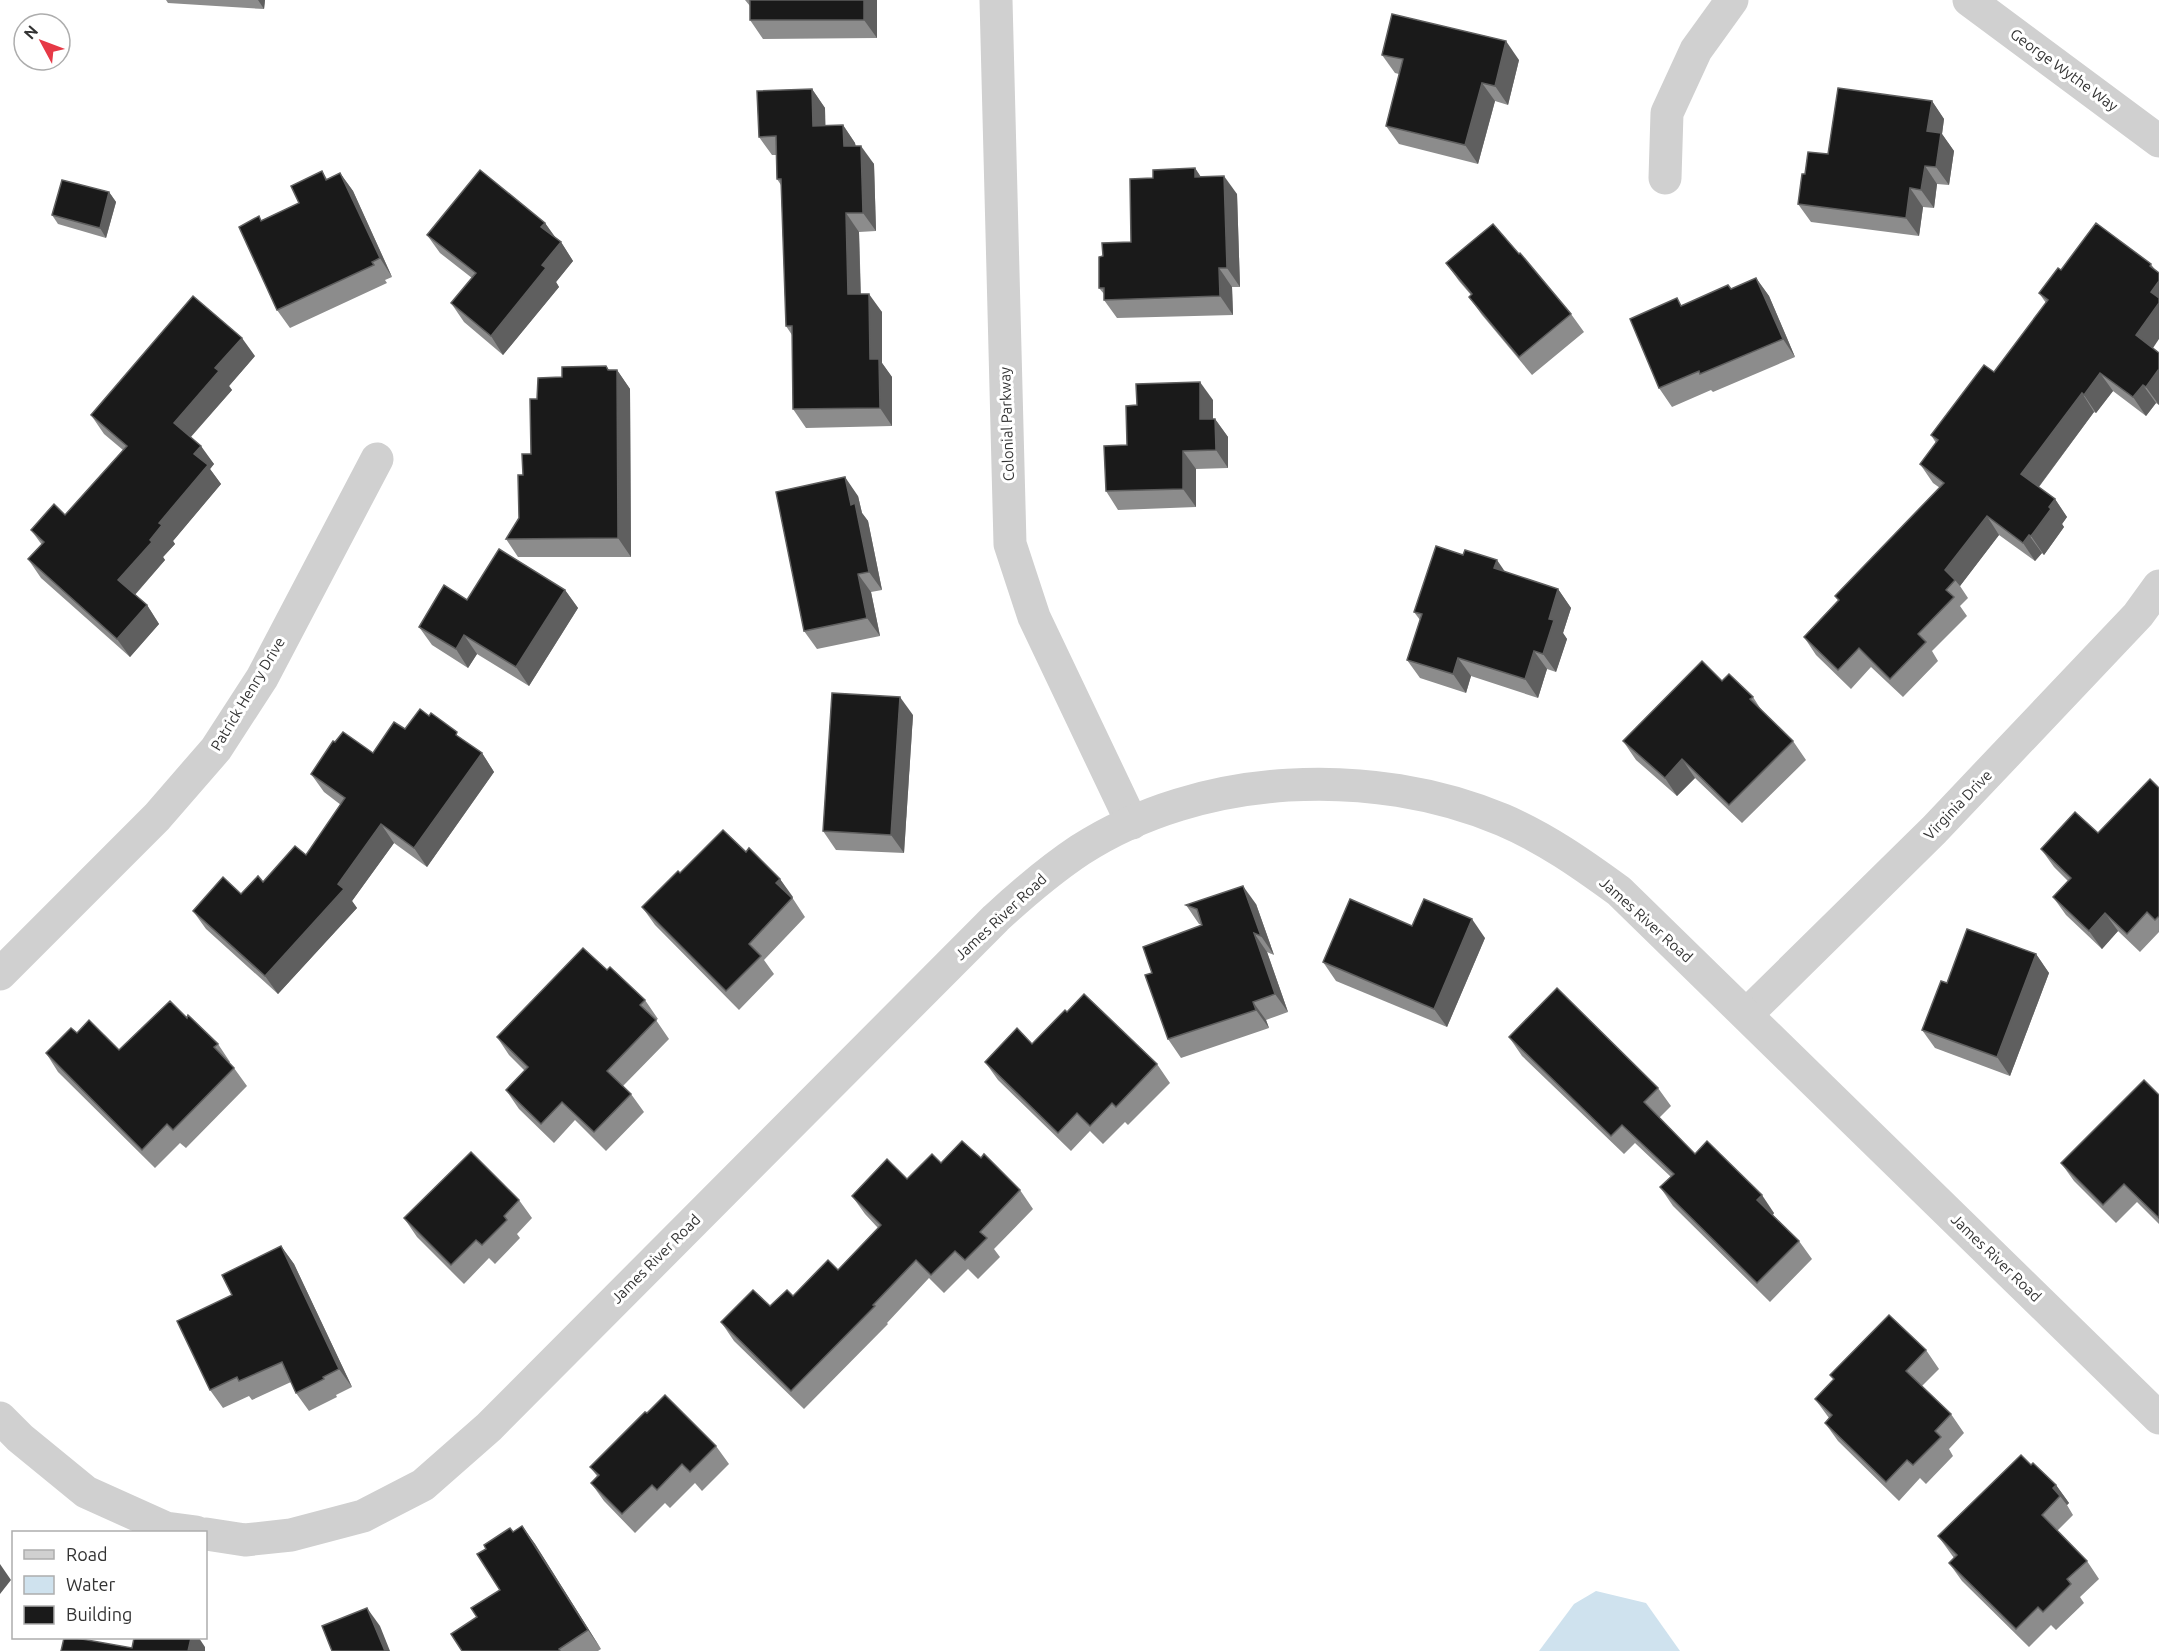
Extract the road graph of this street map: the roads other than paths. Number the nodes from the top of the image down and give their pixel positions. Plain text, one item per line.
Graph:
1 (996, 0) edge
2 (1732, 0) edge
3 (1970, 0) edge
4 (2159, 141) edge
5 (1665, 178) dead end
6 (377, 459) dead end
7 (2159, 586) edge
8 (1132, 823) junction
9 (0, 974) edge
10 (1747, 1014) junction
11 (0, 1418) edge
12 (2159, 1418) edge
13 (184, 1531) edge
14 (207, 1534) edge

1 - 8 street, Colonial Parkway
2 - 5 street
3 - 4 street, George Wythe Way
6 - 9 street, Patrick Henry Drive
7 - 10 street, Virginia Drive
8 - 10 street, James River Road
8 - 14 street, James River Road
10 - 12 street, James River Road
11 - 13 street

